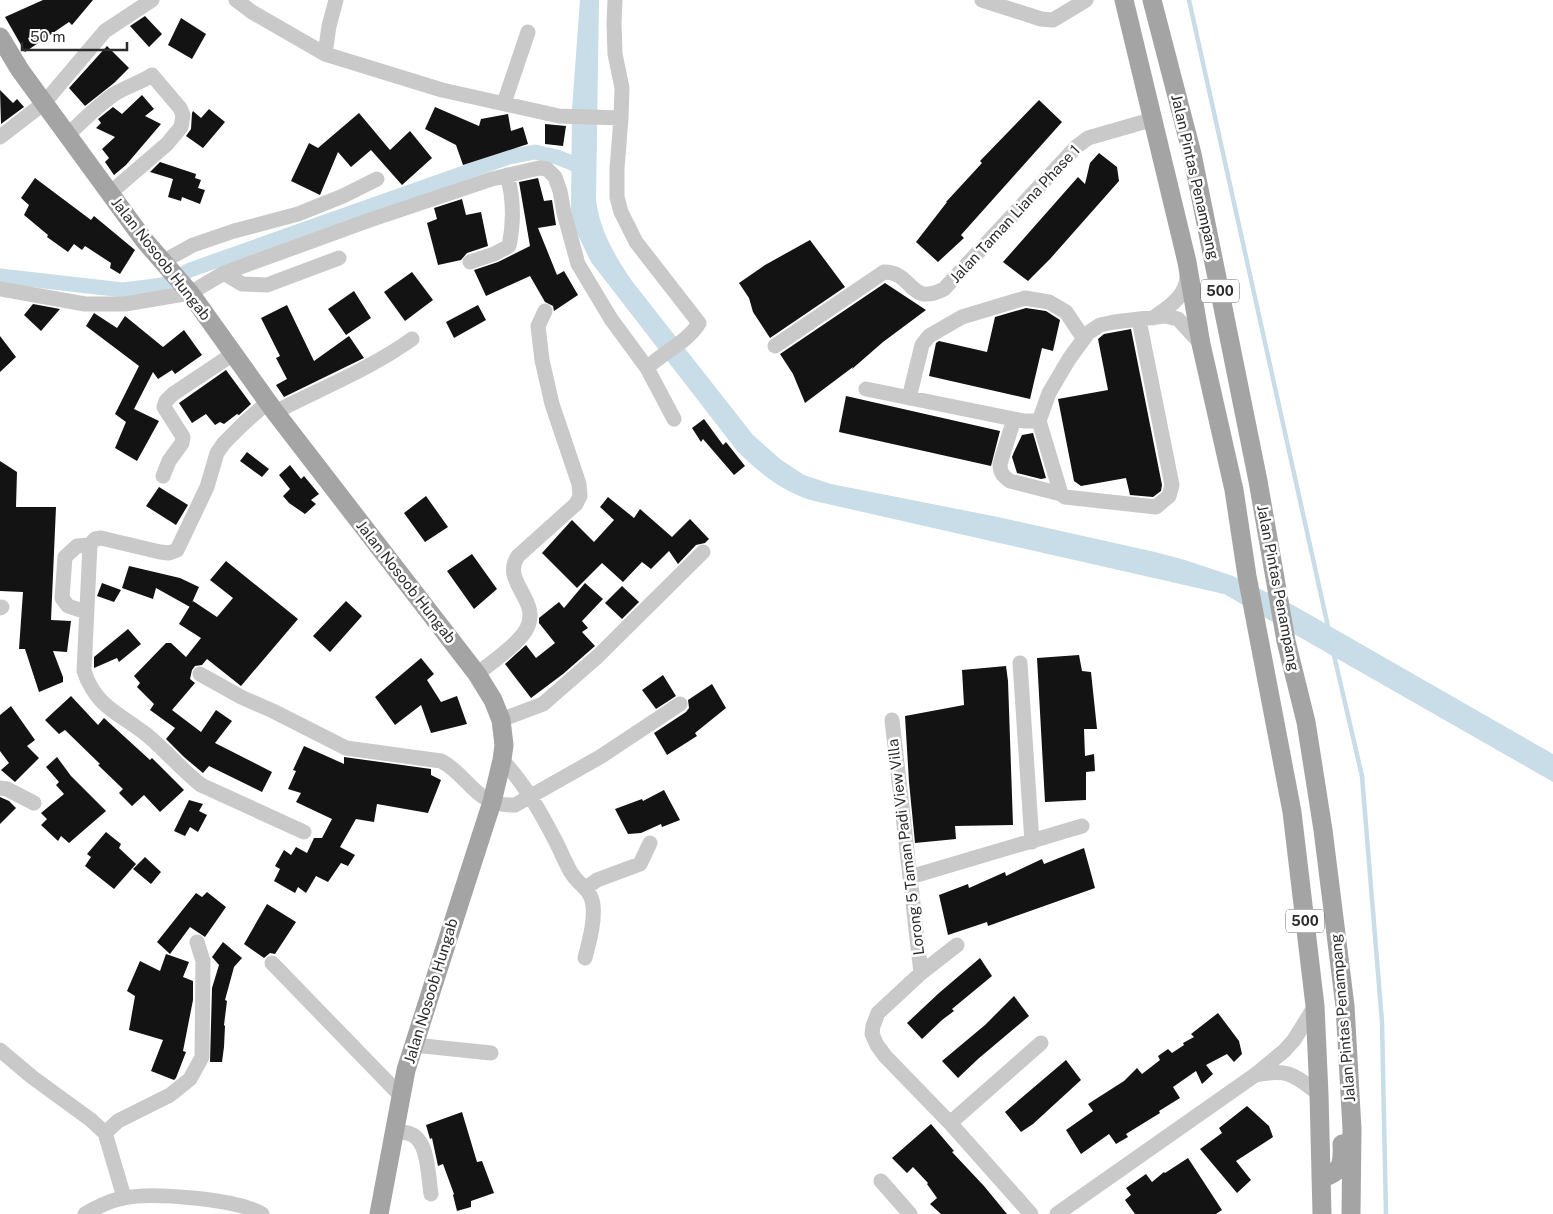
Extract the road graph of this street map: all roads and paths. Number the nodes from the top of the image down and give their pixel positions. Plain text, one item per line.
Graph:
1 (152, 0) edge
2 (236, 0) edge
3 (336, 0) edge
4 (615, 0) edge
5 (982, 0) edge
6 (1086, 0) edge
7 (1124, 0) edge
8 (1152, 0) edge
9 (528, 32) dead end
10 (0, 38) edge
11 (325, 54) junction
12 (44, 103) junction
13 (504, 104) junction
14 (614, 117) junction
15 (1154, 119) junction
16 (68, 136) junction
17 (0, 137) edge
18 (507, 176) junction
19 (377, 179) dead end
20 (110, 193) junction
21 (339, 258) dead end
22 (470, 262) dead end
23 (1187, 262) junction
24 (164, 264) junction
25 (224, 273) junction
26 (185, 288) junction
27 (0, 289) edge
28 (545, 311) dead end
29 (1146, 319) junction
30 (412, 339) dead end
31 (1084, 339) junction
32 (1201, 344) junction
33 (775, 346) dead end
34 (233, 354) junction
35 (647, 368) junction
36 (866, 389) dead end
37 (909, 398) junction
38 (272, 407) junction
39 (674, 419) dead end
40 (1014, 419) junction
41 (1039, 421) junction
42 (163, 476) dead end
43 (1061, 494) junction
44 (90, 545) junction
45 (704, 552) dead end
46 (86, 612) junction
47 (1020, 663) dead end
48 (200, 674) dead end
49 (477, 674) junction
50 (680, 704) dead end
51 (501, 720) junction
52 (892, 720) dead end
53 (502, 760) junction
54 (0, 788) edge
55 (530, 796) junction
56 (492, 802) junction
57 (34, 803) dead end
58 (1082, 826) dead end
59 (304, 832) dead end
60 (650, 842) dead end
61 (1032, 842) junction
62 (910, 877) junction
63 (586, 888) junction
64 (197, 942) dead end
65 (957, 945) dead end
66 (585, 958) dead end
67 (272, 963) dead end
68 (921, 973) junction
69 (1315, 1006) junction
70 (1041, 1043) dead end
71 (414, 1045) junction
72 (0, 1050) edge
73 (491, 1053) dead end
74 (1255, 1075) junction
75 (1349, 1082) junction
76 (1319, 1094) junction
77 (401, 1096) junction
78 (950, 1123) junction
79 (105, 1133) junction
80 (394, 1133) junction
81 (1321, 1178) junction
82 (880, 1181) dead end
83 (431, 1194) dead end
84 (124, 1198) junction
85 (85, 1214) edge
86 (262, 1214) edge
87 (379, 1214) edge
88 (910, 1214) edge
89 (1031, 1214) edge
90 (1057, 1214) edge
91 (1322, 1214) edge
92 (1351, 1214) edge

1 - 12 street
2 - 11 street
3 - 11 street
4 - 14 street
5 - 6 street
7 - 15 main road, Jalan Pintas Penampang / 500
8 - 75 main road, Jalan Pintas Penampang / 500
9 - 13 street
10 - 12 main road, Jalan Nosoob Hungab
11 - 13 street
12 - 16 main road, Jalan Nosoob Hungab
12 - 17 street
13 - 14 street
14 - 35 street
15 - 23 main road, Jalan Pintas Penampang / 500
15 - 33 street, Jalan Taman Liana Phase 1
16 - 20 main road, Jalan Nosoob Hungab
16 - 20 street
18 - 22 street
18 - 25 street
18 - 35 street
19 - 24 street
20 - 24 main road, Jalan Nosoob Hungab
21 - 25 street
23 - 29 street
23 - 32 main road, Jalan Pintas Penampang / 500
24 - 26 main road, Jalan Nosoob Hungab
25 - 26 street
26 - 27 street
26 - 34 main road, Jalan Nosoob Hungab
28 - 49 street
29 - 31 street
29 - 32 street
29 - 43 street
30 - 38 street
31 - 37 street
31 - 41 street
32 - 69 main road, Jalan Pintas Penampang / 500
34 - 38 main road, Jalan Nosoob Hungab
34 - 42 street
35 - 39 street
36 - 37 street
37 - 40 street
38 - 44 street
38 - 49 main road, Jalan Nosoob Hungab
40 - 41 street
40 - 43 street
41 - 43 street
44 - 46 street
44 - 46 street
45 - 51 street
46 - 59 street
47 - 61 street
48 - 56 street
49 - 51 main road, Jalan Nosoob Hungab
50 - 55 street
51 - 53 main road, Jalan Nosoob Hungab
52 - 62 street, Lorong 5 Taman Padi View Villa
53 - 55 street
53 - 56 main road, Jalan Nosoob Hungab
54 - 57 street
55 - 56 street
55 - 63 street
56 - 71 main road, Jalan Nosoob Hungab
58 - 61 street
60 - 63 street
61 - 62 street
62 - 68 street, Lorong 5 Taman Padi View Villa
63 - 66 street
64 - 79 street
65 - 68 street
67 - 77 street
68 - 78 street
69 - 74 street
69 - 76 main road, Jalan Pintas Penampang / 500
70 - 78 street
71 - 73 street
71 - 77 main road, Jalan Nosoob Hungab
72 - 79 street
74 - 76 street
74 - 90 street
75 - 81 main road
75 - 92 main road, Jalan Pintas Penampang / 500
76 - 81 main road, Jalan Pintas Penampang / 500
77 - 80 main road, Jalan Nosoob Hungab
78 - 89 street
79 - 84 street
80 - 83 street
80 - 87 main road, Jalan Nosoob Hungab
81 - 91 main road, Jalan Pintas Penampang / 500
82 - 88 street
84 - 85 street
84 - 86 street

